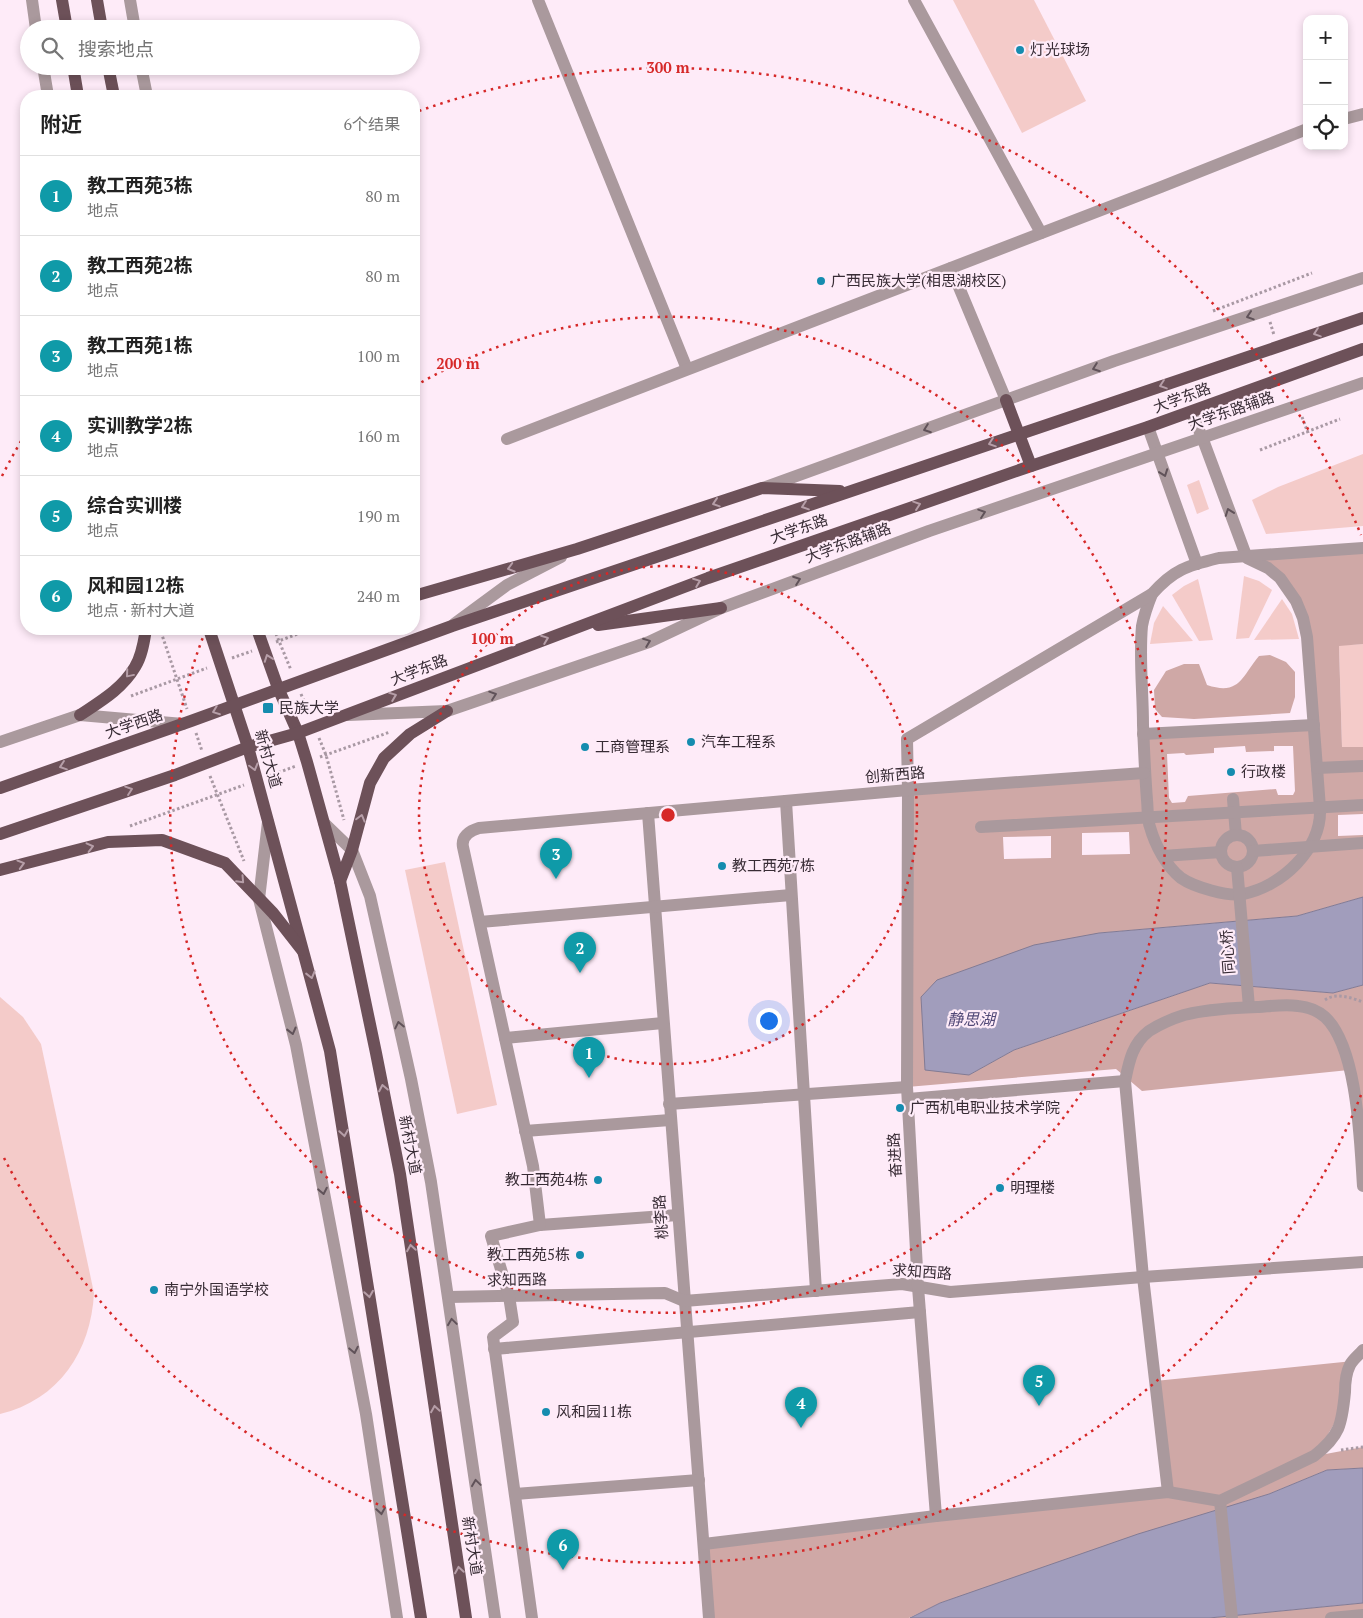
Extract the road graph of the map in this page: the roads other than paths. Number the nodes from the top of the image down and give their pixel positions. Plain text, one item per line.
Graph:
1 (32, 0) edge
2 (62, 0) edge
3 (96, 0) edge
4 (130, 0) edge
5 (538, 0) edge
6 (914, 0) edge
7 (35, 20) edge
8 (65, 20) edge
9 (100, 20) edge
10 (133, 20) edge
11 (44, 75) edge
12 (74, 75) edge
13 (110, 75) edge
14 (143, 75) edge
15 (47, 90) edge
16 (77, 90) edge
17 (113, 90) edge
18 (146, 90) edge
19 (1363, 114) edge
20 (1348, 118) edge
21 (1303, 131) edge
22 (1041, 233) junction
23 (951, 268) junction
24 (1363, 278) edge
25 (1363, 318) edge
26 (1363, 349) edge
27 (687, 369) junction
28 (1363, 383) edge
29 (1006, 400) junction
30 (1191, 412) junction
31 (1148, 427) junction
32 (1019, 434) junction
33 (507, 438) dead end
34 (1202, 438) junction
35 (1156, 453) junction
36 (1031, 466) junction
37 (762, 488) junction
38 (848, 492) junction
39 (1363, 548) edge
40 (577, 549) junction
41 (1247, 558) junction
42 (1197, 564) junction
43 (420, 594) edge
44 (1152, 594) junction
45 (721, 608) junction
46 (452, 626) junction
47 (574, 629) junction
48 (145, 635) edge
49 (211, 635) edge
50 (259, 635) edge
51 (278, 688) junction
52 (234, 704) junction
53 (447, 711) junction
54 (80, 715) junction
55 (343, 715) junction
56 (183, 724) junction
57 (1314, 725) junction
58 (298, 733) junction
59 (1144, 734) junction
60 (0, 742) edge
61 (248, 747) junction
62 (1363, 766) edge
63 (1317, 768) junction
64 (1144, 773) junction
65 (0, 788) edge
66 (908, 790) junction
67 (1233, 799) dead end
68 (786, 801) junction
69 (1363, 806) edge
70 (1320, 808) junction
71 (648, 813) junction
72 (1234, 813) junction
73 (1149, 819) junction
74 (269, 821) junction
75 (324, 823) junction
76 (981, 827) dead end
77 (0, 834) edge
78 (1236, 835) junction
79 (1363, 843) edge
80 (1310, 846) junction
81 (352, 850) junction
82 (1253, 851) junction
83 (1221, 852) junction
84 (1163, 856) junction
85 (1238, 866) junction
86 (0, 870) edge
87 (340, 881) junction
88 (792, 895) junction
89 (1240, 895) junction
90 (259, 899) junction
91 (654, 907) junction
92 (480, 922) junction
93 (305, 954) junction
94 (1249, 1007) junction
95 (663, 1023) junction
96 (505, 1038) junction
97 (1125, 1081) junction
98 (908, 1093) junction
99 (804, 1094) junction
100 (669, 1104) junction
101 (670, 1120) junction
102 (525, 1131) junction
103 (1363, 1186) edge
104 (678, 1215) junction
105 (540, 1224) junction
106 (1363, 1262) edge
107 (1143, 1277) junction
108 (918, 1287) junction
109 (816, 1291) junction
110 (509, 1296) junction
111 (449, 1297) junction
112 (684, 1301) junction
113 (920, 1312) junction
114 (686, 1332) junction
115 (494, 1349) junction
116 (1363, 1350) edge
117 (699, 1480) junction
118 (1168, 1492) junction
119 (514, 1494) junction
120 (1220, 1501) junction
121 (936, 1516) junction
122 (704, 1544) junction
123 (1363, 1615) edge
124 (397, 1618) edge
125 (421, 1618) edge
126 (466, 1618) edge
127 (495, 1618) edge
128 (532, 1618) edge
129 (709, 1618) edge
130 (1232, 1618) edge
131 (1331, 1618) edge

1 - 7 street
2 - 8 main road
3 - 9 main road
4 - 10 street
5 - 27 street
6 - 22 street
11 - 15 street
12 - 16 main road
13 - 17 main road
14 - 18 street
19 - 20 street
21 - 22 street
22 - 23 street
23 - 27 street
23 - 29 street
24 -> 29 street
25 -> 32 main road, 大学东路
26 - 30 main road, 大学东路
27 - 33 street
28 - 34 street, 大学东路辅路
29 - 32 main road
29 -> 37 street
30 - 31 main road, 大学东路
30 - 34 street
31 - 35 street
31 - 36 main road, 大学东路
32 - 36 main road
32 -> 38 main road, 大学东路
34 - 35 street, 大学东路辅路
41 -> 34 street
35 -> 42 street
45 -> 35 street, 大学东路辅路
47 -> 36 main road, 大学东路
37 - 38 main road
37 -> 40 main road
38 -> 46 main road, 大学东路
39 - 41 street
40 -> 43 main road
40 - 46 street
41 - 42 street
41 - 57 street
42 - 44 street
44 - 59 street
44 - 66 street, 奋进路
45 - 47 main road
53 -> 45 street, 大学东路辅路
46 - 51 main road, 大学东路
55 -> 47 main road, 大学东路
48 -> 54 main road
49 - 52 main road, 新村大道
51 -> 50 main road, 新村大道
51 - 52 main road, 大学西路
51 - 58 main road, 新村大道
52 -> 56 main road, 大学西路
52 - 61 main road, 新村大道
53 - 55 street, 大学东路辅路
81 -> 53 main road
54 - 56 street
54 - 60 street
55 - 58 main road, 大学东路
56 -> 65 main road, 大学西路
57 - 59 street
57 - 63 street
58 - 61 main road, 大学东路
58 - 75 main road, 新村大道
59 - 64 street
61 -> 74 main road, 新村大道
77 -> 61 main road
62 - 63 street
63 - 70 street
64 - 66 street, 创新西路
64 - 73 street
66 - 68 street, 创新西路
66 - 98 street, 奋进路
67 - 72 street
68 - 71 street, 创新西路
68 - 88 street
69 - 70 street
70 - 72 street
70 - 80 street
71 - 91 street, 桃李路
71 - 92 street, 创新西路
72 - 73 street
72 - 78 street
73 - 76 street
73 - 84 street
74 - 90 street
74 - 93 main road, 新村大道
75 - 81 street
75 - 87 main road, 新村大道
78 - 82 street
78 - 83 street
79 - 80 street
80 - 82 street
80 - 89 street
81 - 87 main road
111 -> 81 street
82 - 85 street
83 - 84 street
83 - 85 street
84 - 89 street
85 - 89 street, 同心桥
86 -> 90 main road
126 -> 87 main road, 新村大道
88 - 91 street
88 - 99 street
89 - 94 street, 同心桥
90 - 93 main road
90 -> 124 street
91 - 92 street
91 - 95 street, 桃李路
92 - 96 street
93 -> 125 main road, 新村大道
94 - 97 street
94 - 103 street
95 - 96 street
95 - 100 street, 桃李路
96 - 102 street
97 - 98 street
97 - 107 street
98 - 99 street
98 - 108 street, 奋进路
99 - 100 street
99 - 109 street
100 - 101 street, 桃李路
101 - 102 street
101 - 104 street, 桃李路
102 - 105 street
104 - 105 street
104 - 112 street, 桃李路
105 - 110 street
106 - 107 street, 求知西路
107 - 108 street, 求知西路
107 - 118 street
108 - 109 street, 求知西路
108 - 113 street, 奋进路
109 - 112 street, 求知西路
110 - 111 street, 求知西路
110 - 112 street, 求知西路
110 - 115 street
127 -> 111 street
112 - 114 street, 桃李路
113 - 114 street
113 - 121 street, 奋进路
114 - 115 street
114 - 117 street, 桃李路
115 - 119 street
116 - 120 street
117 - 119 street
117 - 122 street, 桃李路
118 - 120 street
118 - 121 street
119 - 128 street
120 - 130 street
121 - 122 street
122 - 129 street, 桃李路
123 - 131 street

